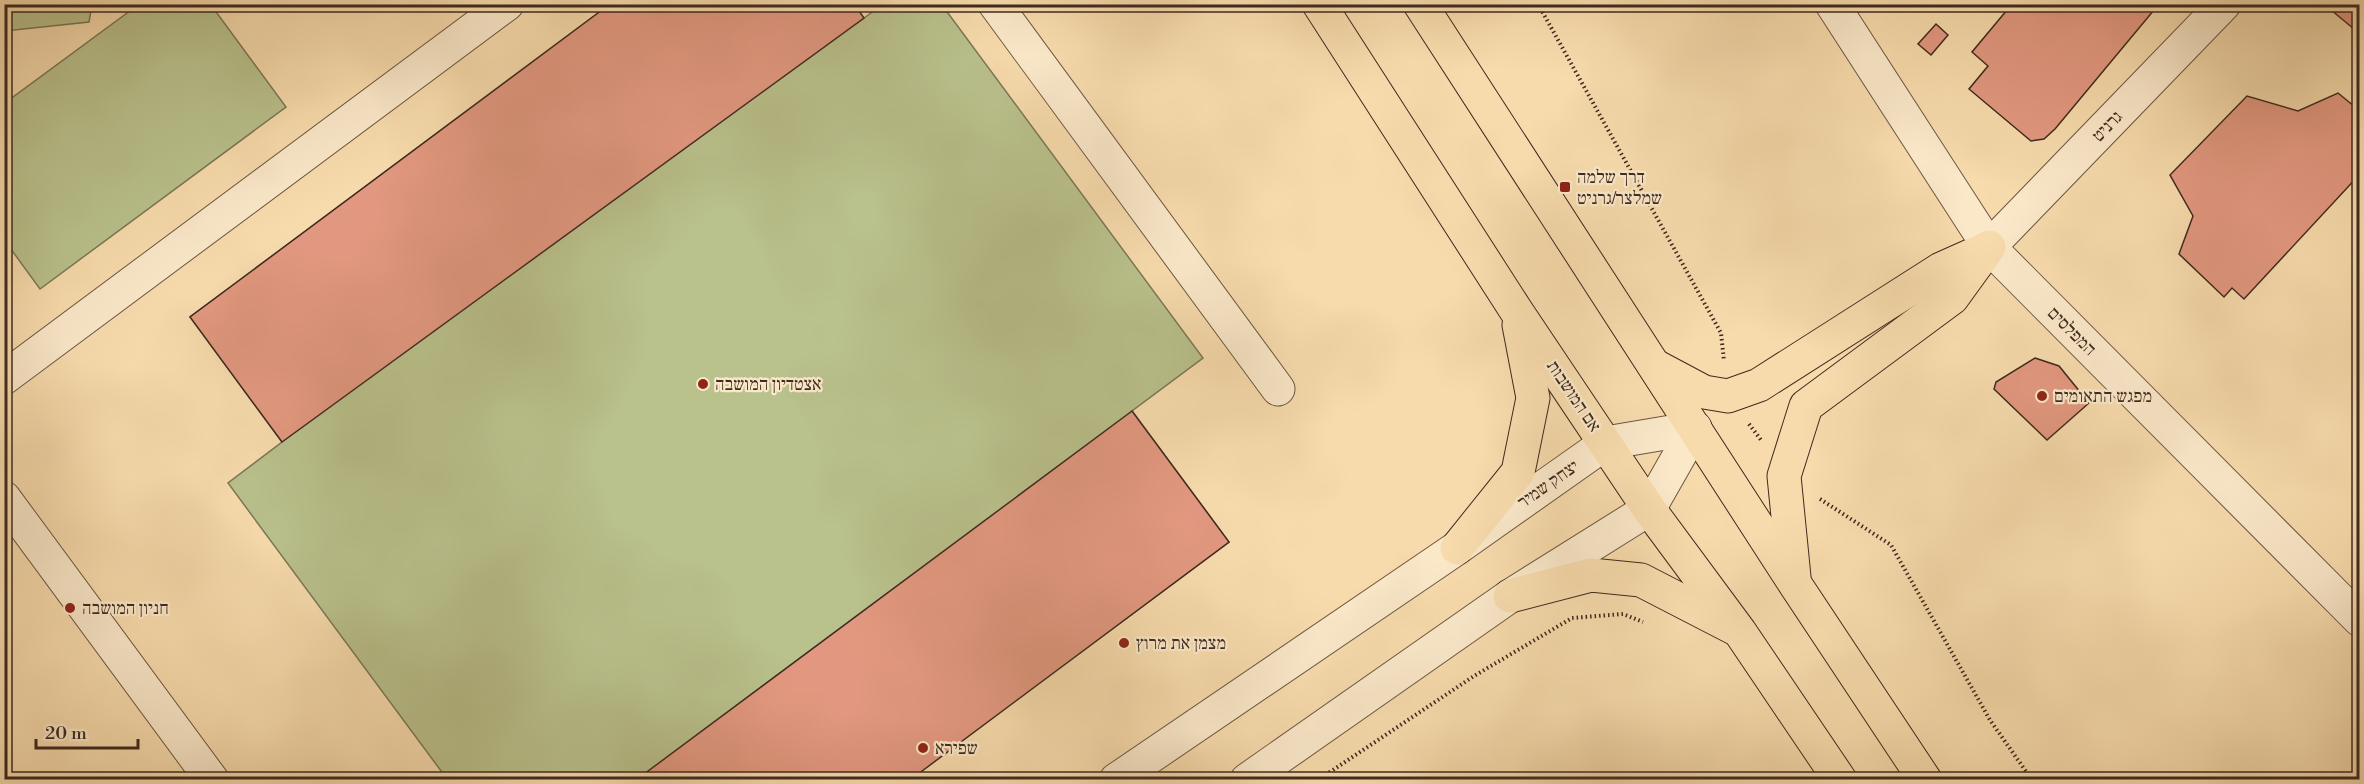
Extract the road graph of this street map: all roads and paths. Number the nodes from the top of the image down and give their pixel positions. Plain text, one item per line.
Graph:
1 (507, 4) edge
2 (995, 4) edge
3 (1319, 4) edge
4 (1420, 4) edge
5 (1832, 4) edge
6 (2224, 4) edge
7 (1989, 247) junction
8 (1517, 312) junction
9 (1654, 366) junction
10 (4, 378) edge
11 (1278, 389) dead end
12 (1695, 428) junction
13 (1606, 443) junction
14 (4, 498) edge
15 (1648, 509) junction
16 (1457, 548) junction
17 (1795, 584) junction
18 (1510, 596) junction
19 (2360, 620) edge
20 (1644, 622) dead end
21 (1740, 632) junction
22 (212, 780) edge
23 (1116, 780) edge
24 (1247, 780) edge
25 (1318, 780) edge
26 (1840, 780) edge
27 (1925, 780) edge

1 - 10 street
2 - 11 street
3 - 8 main road, אם המושבות
4 - 9 main road
5 - 7 street, המפלסים
6 - 7 street, גרניט
7 - 9 main road
7 - 17 main road
7 - 19 street, המפלסים
8 - 13 main road, אם המושבות
8 - 16 main road
9 - 12 main road
12 - 13 street, יצחק שמיר
12 - 15 street
12 - 17 main road
13 - 15 main road, אם המושבות
13 - 16 street, יצחק שמיר
14 - 22 street
15 - 18 street
15 - 21 main road, אם המושבות
16 - 23 street, יצחק שמיר
17 - 27 main road
18 - 21 main road
18 - 24 street
20 - 25 path
21 - 26 main road, אם המושבות

